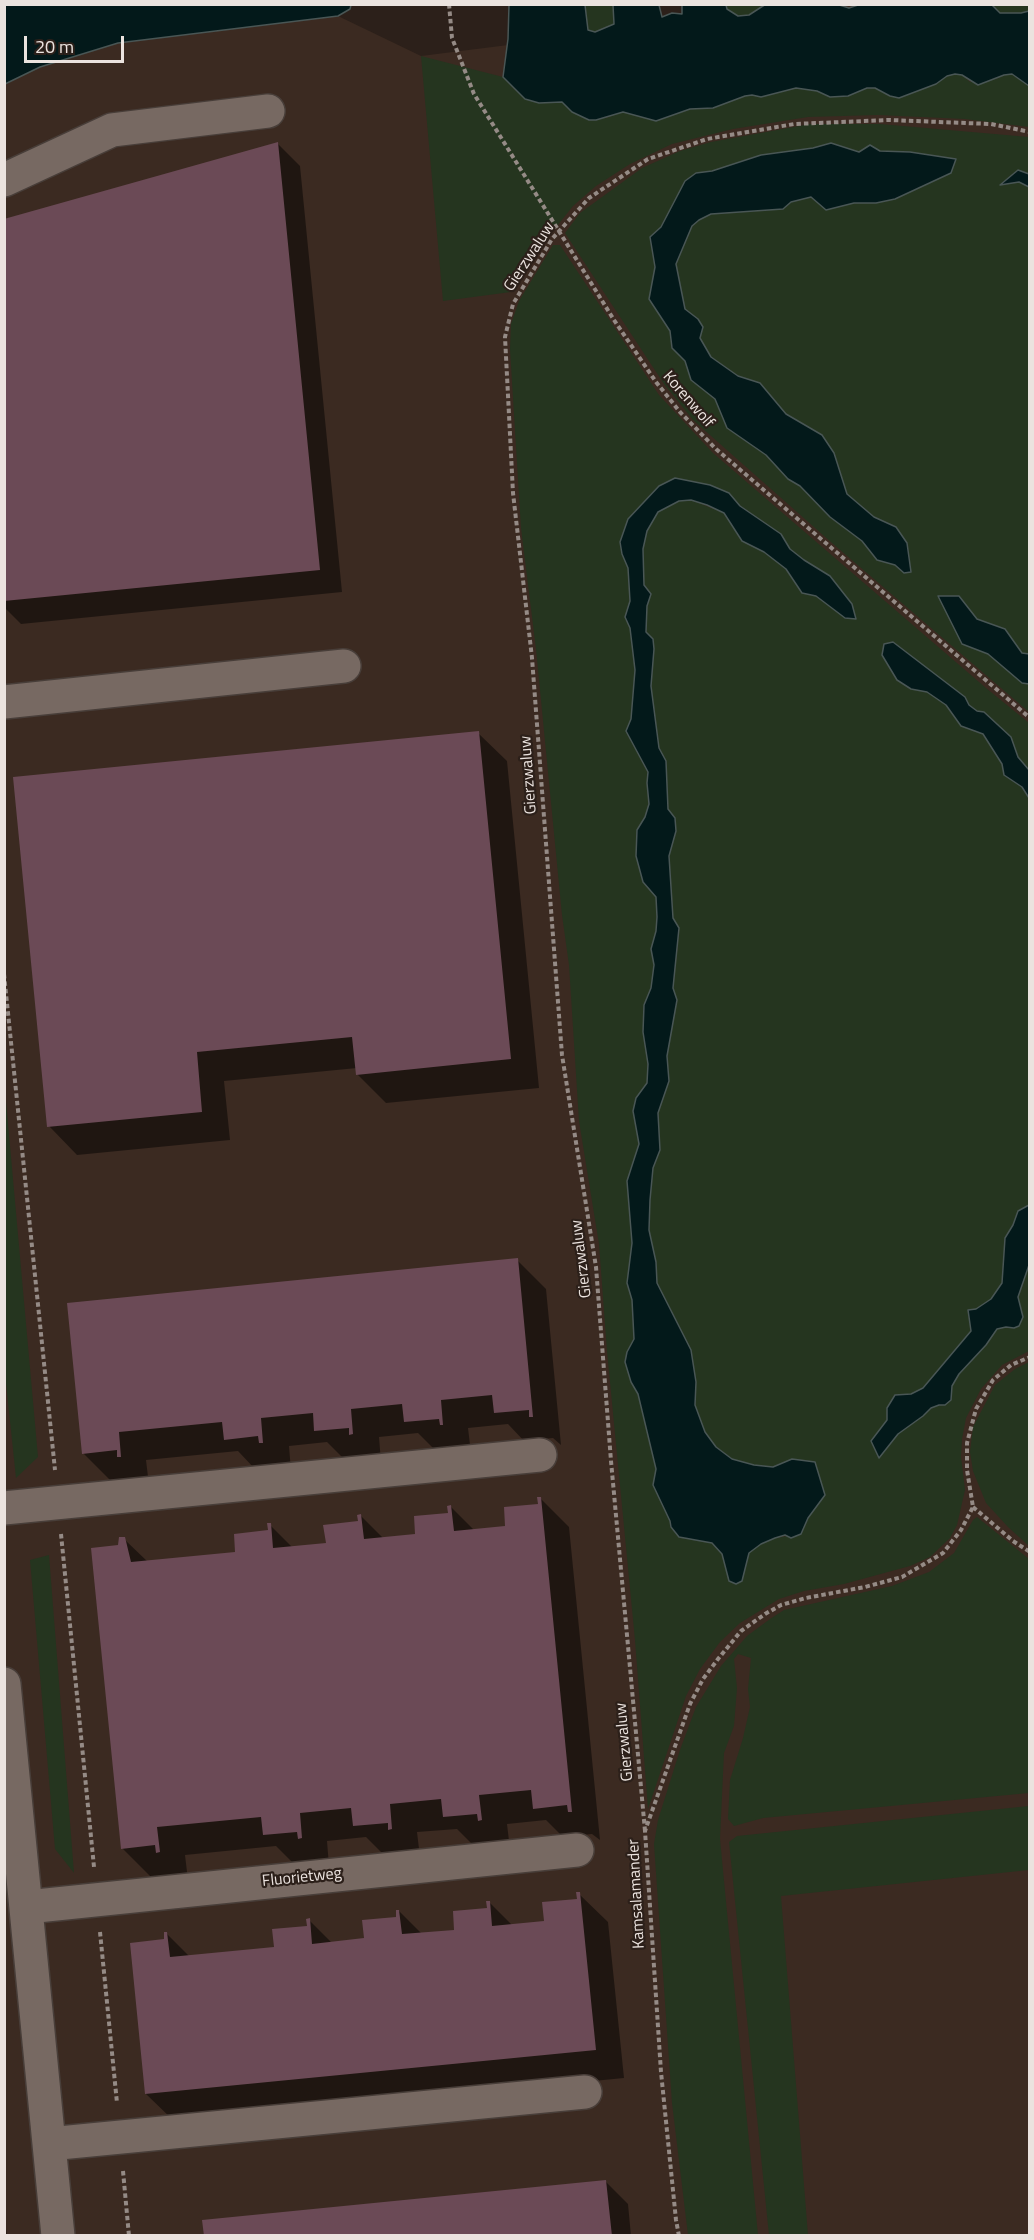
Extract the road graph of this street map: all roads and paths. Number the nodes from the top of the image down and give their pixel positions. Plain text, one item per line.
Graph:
1 (448, 4) edge
2 (268, 111) dead end
3 (1029, 132) edge
4 (4, 180) edge
5 (559, 234) junction
6 (344, 666) dead end
7 (4, 702) edge
8 (1029, 718) edge
9 (4, 974) edge
10 (1029, 1357) edge
11 (540, 1455) dead end
12 (58, 1503) junction
13 (973, 1507) junction
14 (4, 1508) edge
15 (1029, 1552) edge
16 (4, 1684) edge
17 (645, 1831) junction
18 (578, 1850) dead end
19 (97, 1899) junction
20 (27, 1907) junction
21 (585, 2092) dead end
22 (120, 2137) junction
23 (49, 2144) junction
24 (58, 2235) edge
25 (129, 2235) edge
26 (679, 2235) edge

1 - 5 path, Korenwolf
2 - 4 street
3 - 5 path, Gierzwaluw
5 - 8 path, Korenwolf
5 - 17 path, Gierzwaluw
6 - 7 street
9 - 12 path
10 - 13 path
11 - 12 street
12 - 14 street
12 - 19 path
13 - 15 path
13 - 17 path, Kamsalamander
16 - 20 street
17 - 26 path, Kamsalamander
18 - 19 street, Fluorietweg
19 - 20 street, Fluorietweg
19 - 22 path
20 - 23 street
21 - 22 street
22 - 23 street
22 - 25 path
23 - 24 street

